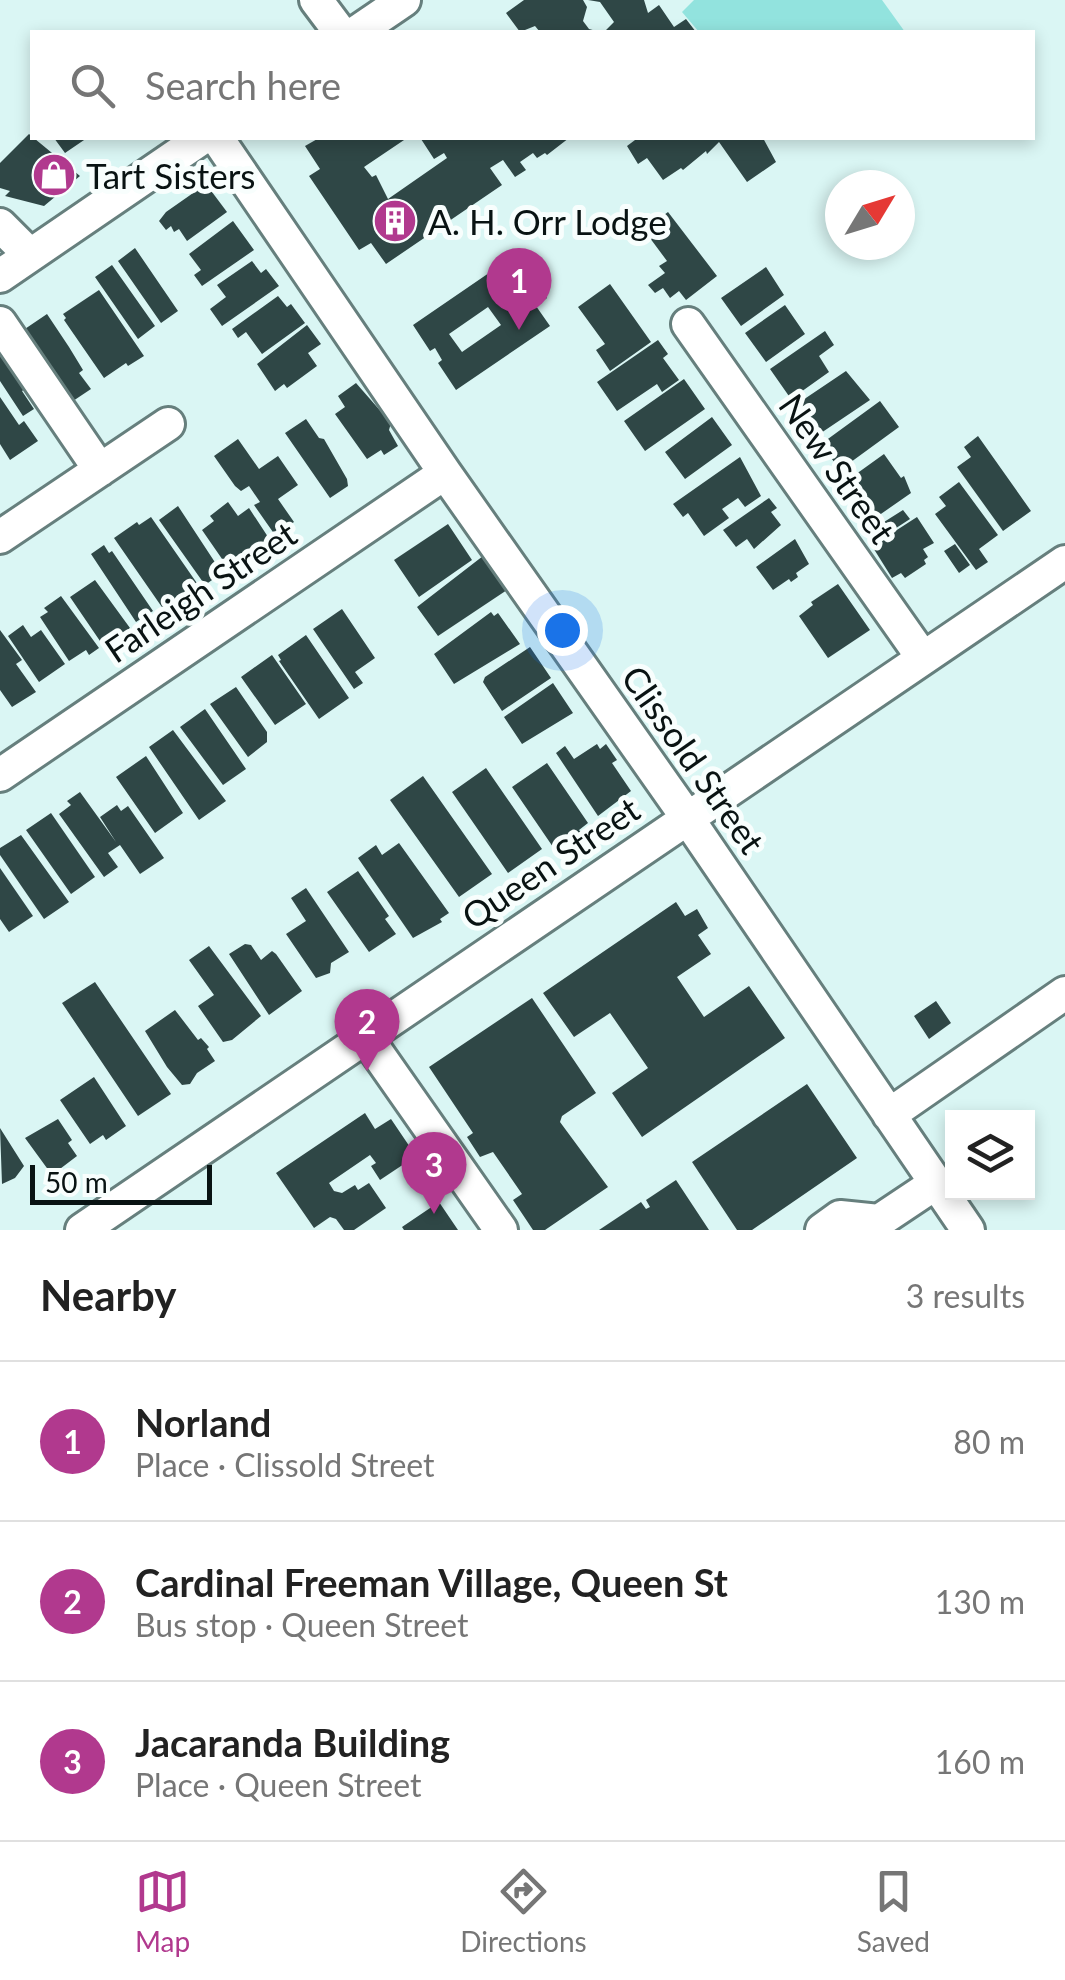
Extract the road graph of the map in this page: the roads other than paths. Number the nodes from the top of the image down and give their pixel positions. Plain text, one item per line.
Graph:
1 (316, 0) edge
2 (404, 0) edge
3 (338, 30) edge
4 (360, 30) edge
5 (199, 140) edge
6 (217, 140) edge
7 (0, 225) edge
8 (30, 255) junction
9 (0, 276) edge
10 (0, 323) edge
11 (688, 324) dead end
12 (168, 424) dead end
13 (100, 470) junction
14 (445, 472) junction
15 (0, 537) edge
16 (1065, 562) edge
17 (923, 658) junction
18 (0, 775) edge
19 (687, 818) junction
20 (1065, 993) edge
21 (366, 1036) junction
22 (889, 1115) junction
23 (936, 1183) junction
24 (82, 1230) edge
25 (502, 1230) edge
26 (822, 1230) edge
27 (968, 1230) edge

1 - 3 street
2 - 4 street
5 - 8 street
6 - 14 street, Clissold Street
7 - 8 street
8 - 9 street
10 - 13 street
11 - 17 street, New Street
12 - 13 street
13 - 15 street
14 - 18 street, Farleigh Street
14 - 19 street, Clissold Street
16 - 17 street, Queen Street
17 - 19 street, Queen Street
19 - 21 street, Queen Street
19 - 22 street, Clissold Street
20 - 22 street
21 - 24 street, Queen Street
21 - 25 street
22 - 23 street, Clissold Street
23 - 26 street
23 - 27 street, Clissold Street

